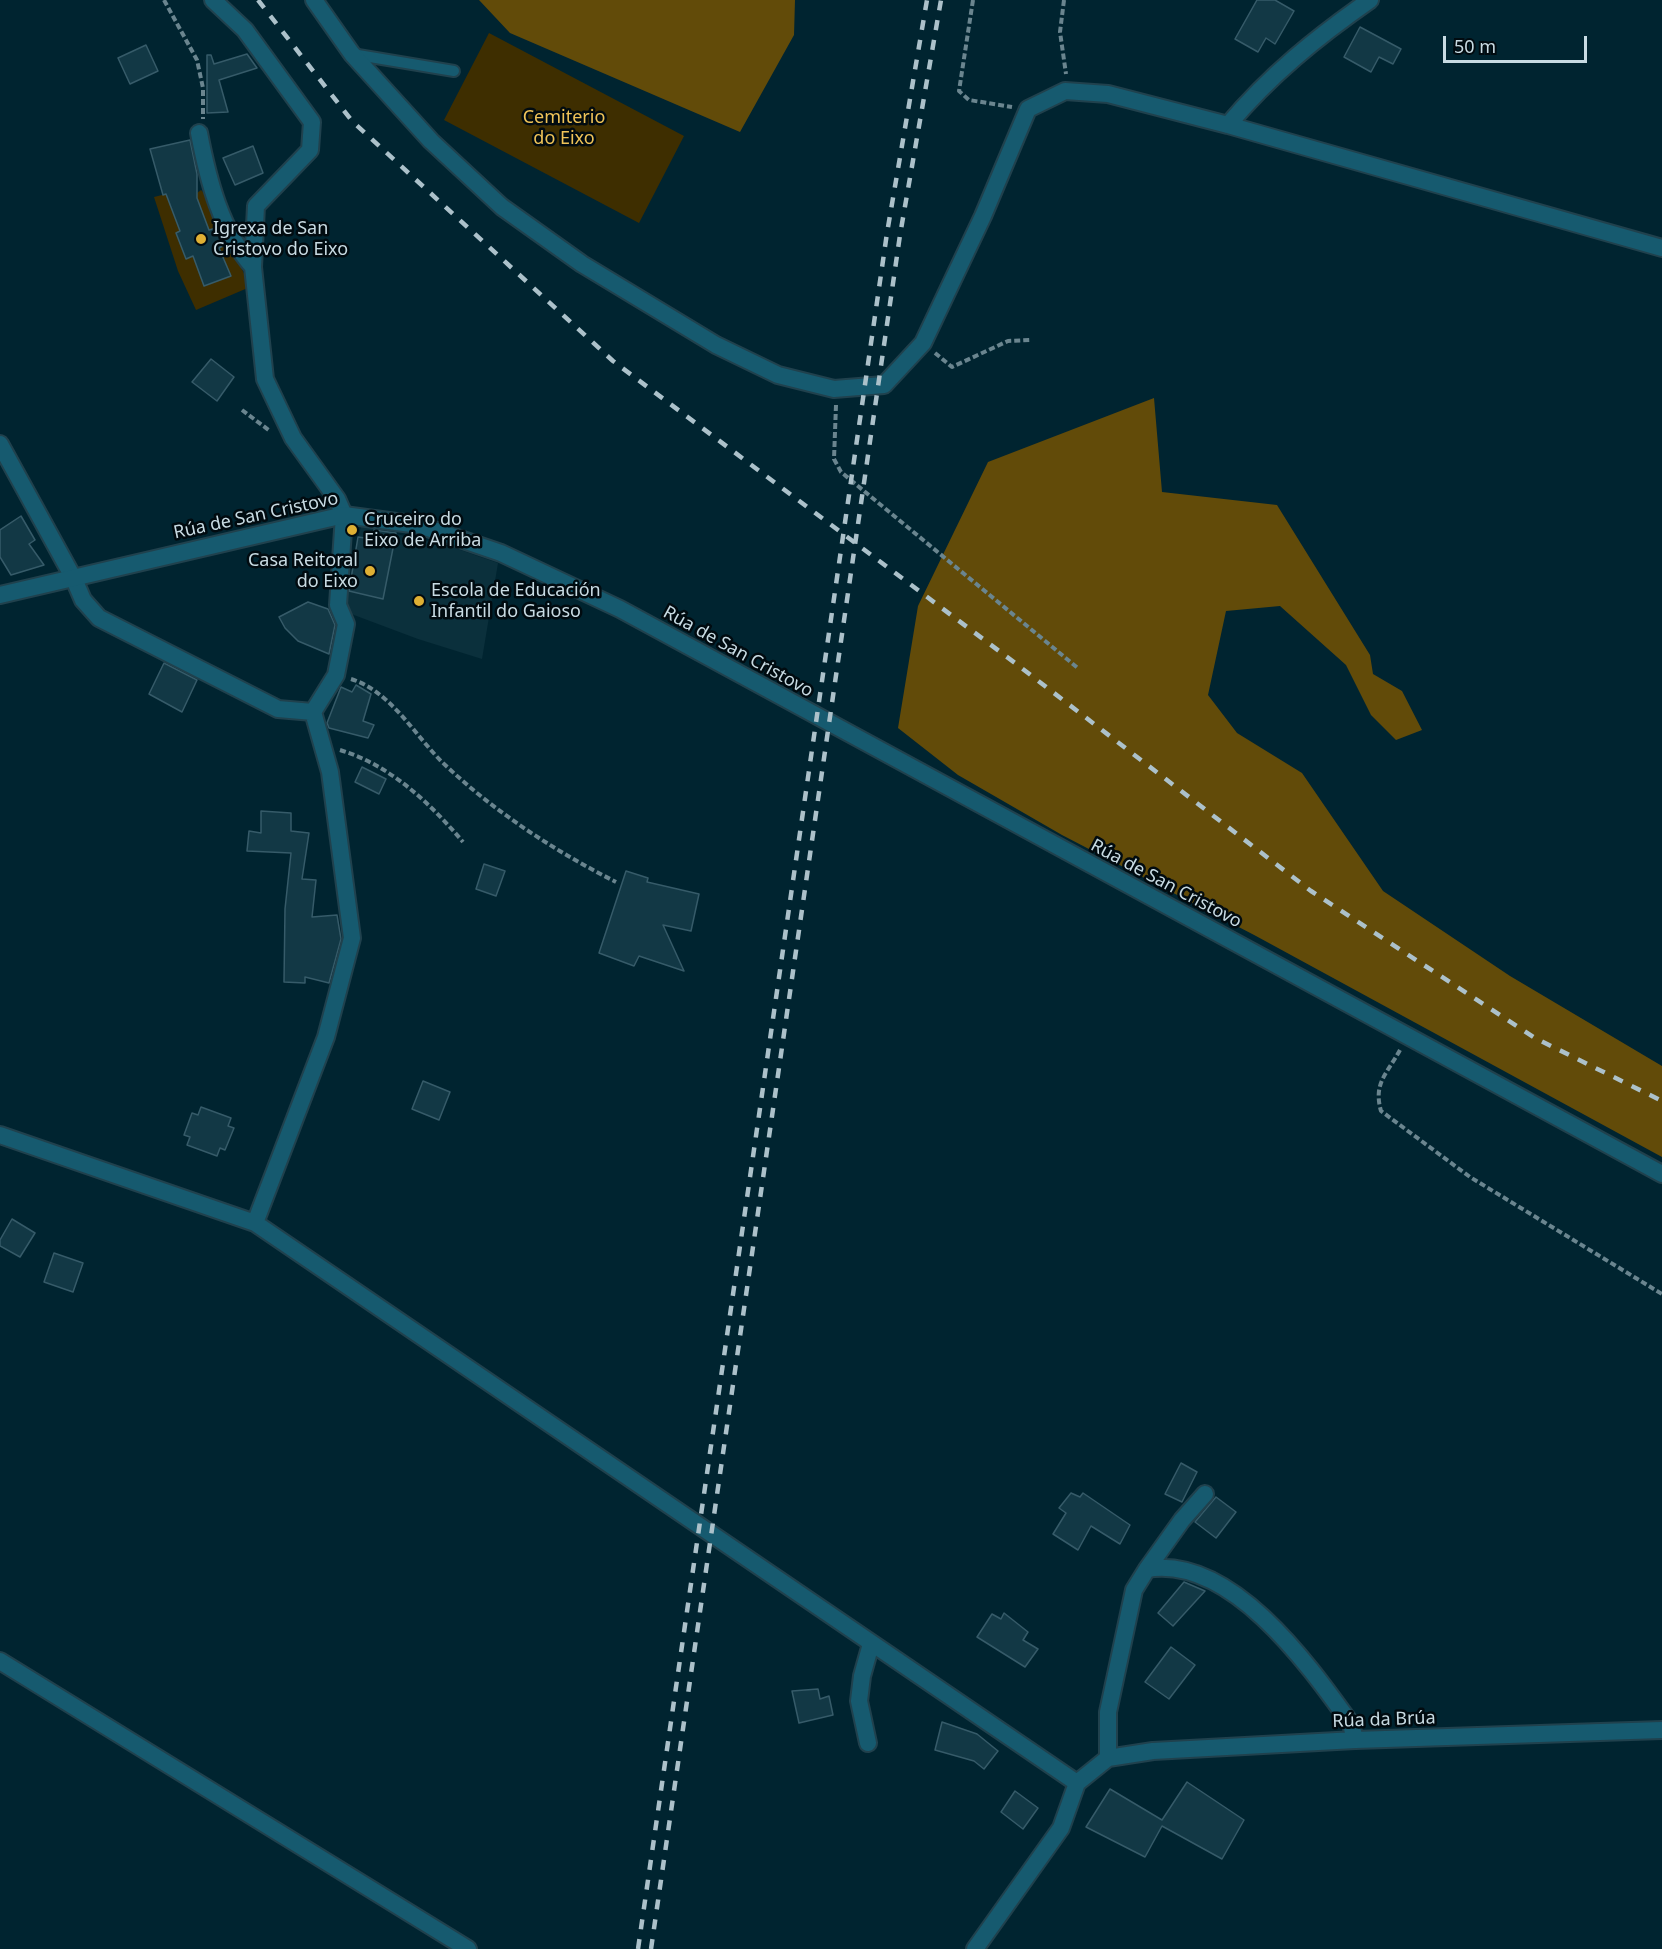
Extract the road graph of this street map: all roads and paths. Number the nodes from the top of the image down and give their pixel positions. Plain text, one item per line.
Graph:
1 (164, 0) edge
2 (213, 0) edge
3 (314, 0) edge
4 (973, 0) edge
5 (1064, 0) edge
6 (1370, 0) edge
7 (352, 54) junction
8 (454, 71) dead end
9 (1065, 91) junction
10 (1028, 109) junction
11 (1228, 125) junction
12 (199, 136) joint
13 (1662, 248) edge
14 (253, 267) junction
15 (1031, 340) dead end
16 (923, 343) junction
17 (834, 389) junction
18 (0, 444) edge
19 (344, 515) junction
20 (74, 579) junction
21 (0, 595) edge
22 (1079, 669) dead end
23 (336, 675) junction
24 (313, 712) junction
25 (324, 748) junction
26 (463, 842) dead end
27 (616, 882) dead end
28 (1407, 1036) junction
29 (0, 1135) edge
30 (1662, 1174) edge
31 (255, 1223) junction
32 (1662, 1294) edge
33 (1205, 1494) dead end
34 (1147, 1569) junction
35 (871, 1644) junction
36 (0, 1661) edge
37 (1662, 1730) edge
38 (1355, 1740) junction
39 (868, 1743) dead end
40 (1108, 1758) junction
41 (1077, 1783) junction
42 (468, 1949) edge
43 (975, 1949) edge

1 - 12 path
2 - 14 street
3 - 7 street
4 - 10 path
5 - 9 path
6 - 11 street
7 - 8 lane
7 - 17 street
9 - 10 street
9 - 11 street
10 - 16 street
11 - 13 street
12 - 14 street
14 - 19 street
15 - 16 path
16 - 17 street
17 - 22 path
18 - 20 street
19 - 20 street, Rúa de San Cristovo
19 - 23 street
19 - 28 street, Rúa de San Cristovo
20 - 21 street, Rúa de San Cristovo
20 - 24 street
23 - 24 street
23 - 27 path
24 - 25 street
25 - 26 path
25 - 31 street
28 - 30 street, Rúa de San Cristovo
28 - 32 path
29 - 31 street
31 - 35 street
33 - 34 street
34 - 38 street
34 - 40 street
35 - 39 street
35 - 41 street
36 - 42 street
37 - 38 street, Rúa da Brúa
38 - 40 street, Rúa da Brúa
40 - 41 street
41 - 43 street

